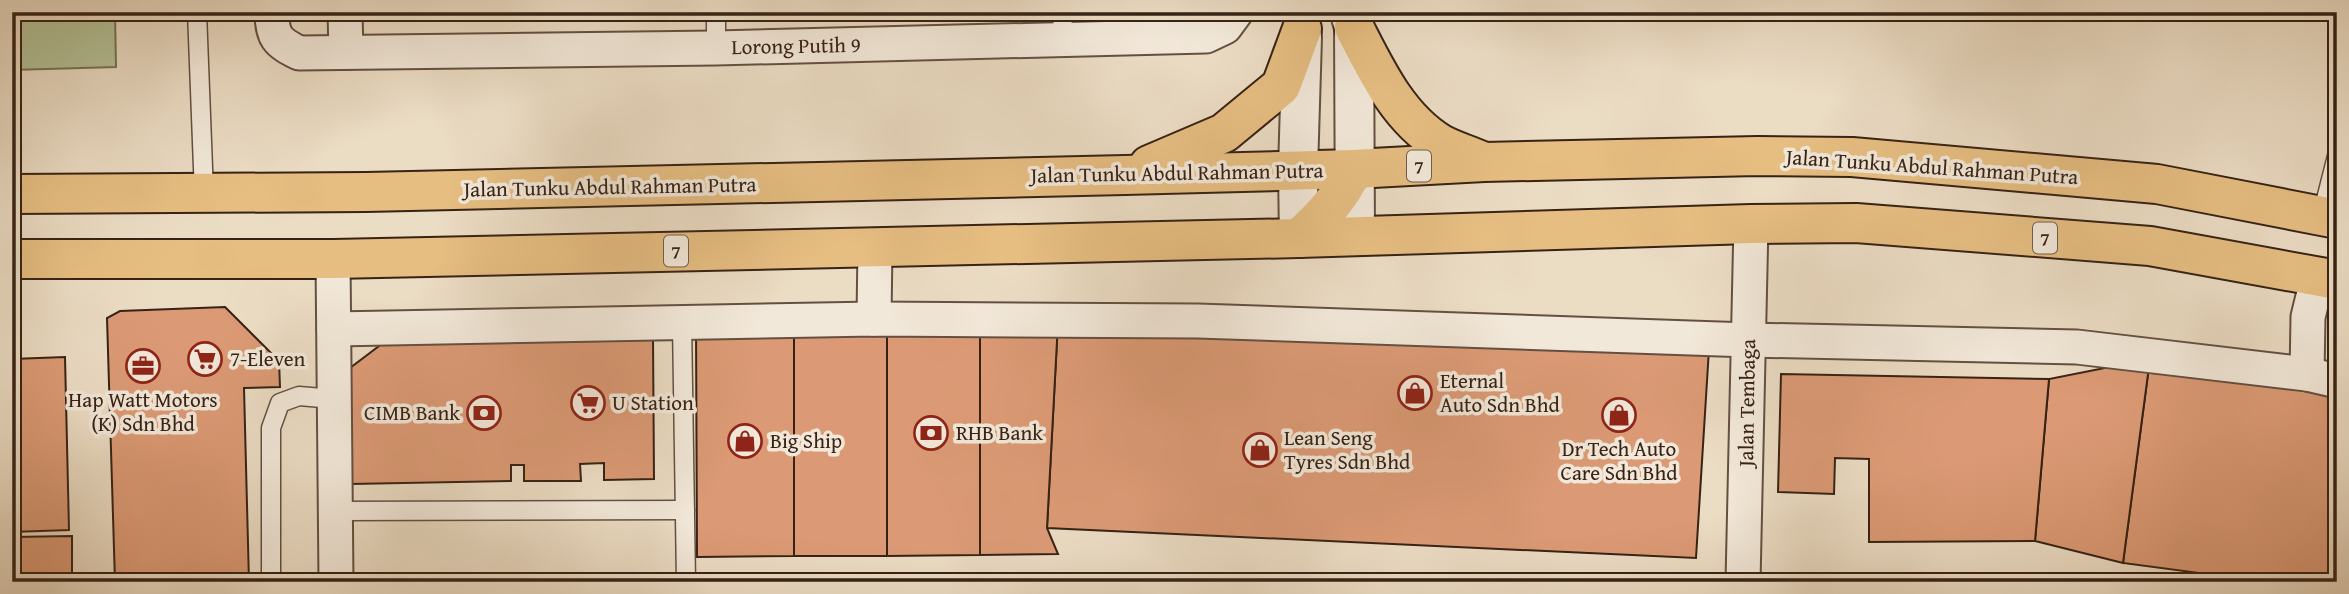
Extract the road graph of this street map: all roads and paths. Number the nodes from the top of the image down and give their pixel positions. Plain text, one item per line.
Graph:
1 (197, 12) edge
2 (272, 12) edge
3 (345, 12) edge
4 (716, 12) edge
5 (1236, 12) edge
6 (1351, 19) edge
7 (1306, 20) edge
8 (1063, 26) edge
9 (716, 48) junction
10 (345, 52) junction
11 (2337, 156) edge
12 (1484, 162) junction
13 (1354, 169) junction
14 (1298, 170) junction
15 (1125, 175) junction
16 (12, 194) edge
17 (204, 194) junction
18 (2330, 217) edge
19 (1751, 223) junction
20 (1355, 236) junction
21 (1299, 238) junction
22 (875, 247) junction
23 (12, 259) edge
24 (333, 259) junction
25 (2327, 278) edge
26 (874, 319) junction
27 (682, 322) junction
28 (334, 329) junction
29 (1749, 340) junction
30 (2322, 377) edge
31 (334, 399) junction
32 (685, 510) junction
33 (335, 511) junction
34 (271, 582) edge
35 (336, 582) edge
36 (686, 582) edge
37 (1743, 582) edge

1 - 17 lane
2 - 10 street, Lorong Putih 9
3 - 10 street
4 - 9 lane
5 - 8 street, Lorong Putih 9
6 - 12 main road
6 - 13 street
7 - 14 street
7 - 15 main road
8 - 9 street, Lorong Putih 9
9 - 10 street, Lorong Putih 9
11 - 18 lane
12 - 13 main road, Jalan Tunku Abdul Rahman Putra / 7
12 - 18 main road, Jalan Tunku Abdul Rahman Putra / 7
13 - 14 main road, Jalan Tunku Abdul Rahman Putra / 7
13 - 20 street
13 - 21 main road
14 - 15 main road, Jalan Tunku Abdul Rahman Putra / 7
14 - 21 street
15 - 17 main road, Jalan Tunku Abdul Rahman Putra / 7
16 - 17 main road, Jalan Tunku Abdul Rahman Putra / 7
19 - 20 main road, 7
19 - 25 main road, 7
19 - 29 street, Jalan Tembaga
20 - 21 main road, 7
21 - 22 main road, 7
22 - 24 main road, 7
22 - 26 street
23 - 24 main road, 7
24 - 28 street
25 - 30 street
26 - 27 street
26 - 29 street
27 - 28 street
27 - 32 lane
28 - 31 street
29 - 30 street
29 - 37 street, Jalan Tembaga
31 - 33 street
31 - 34 lane
32 - 33 lane
32 - 36 lane
33 - 35 street

